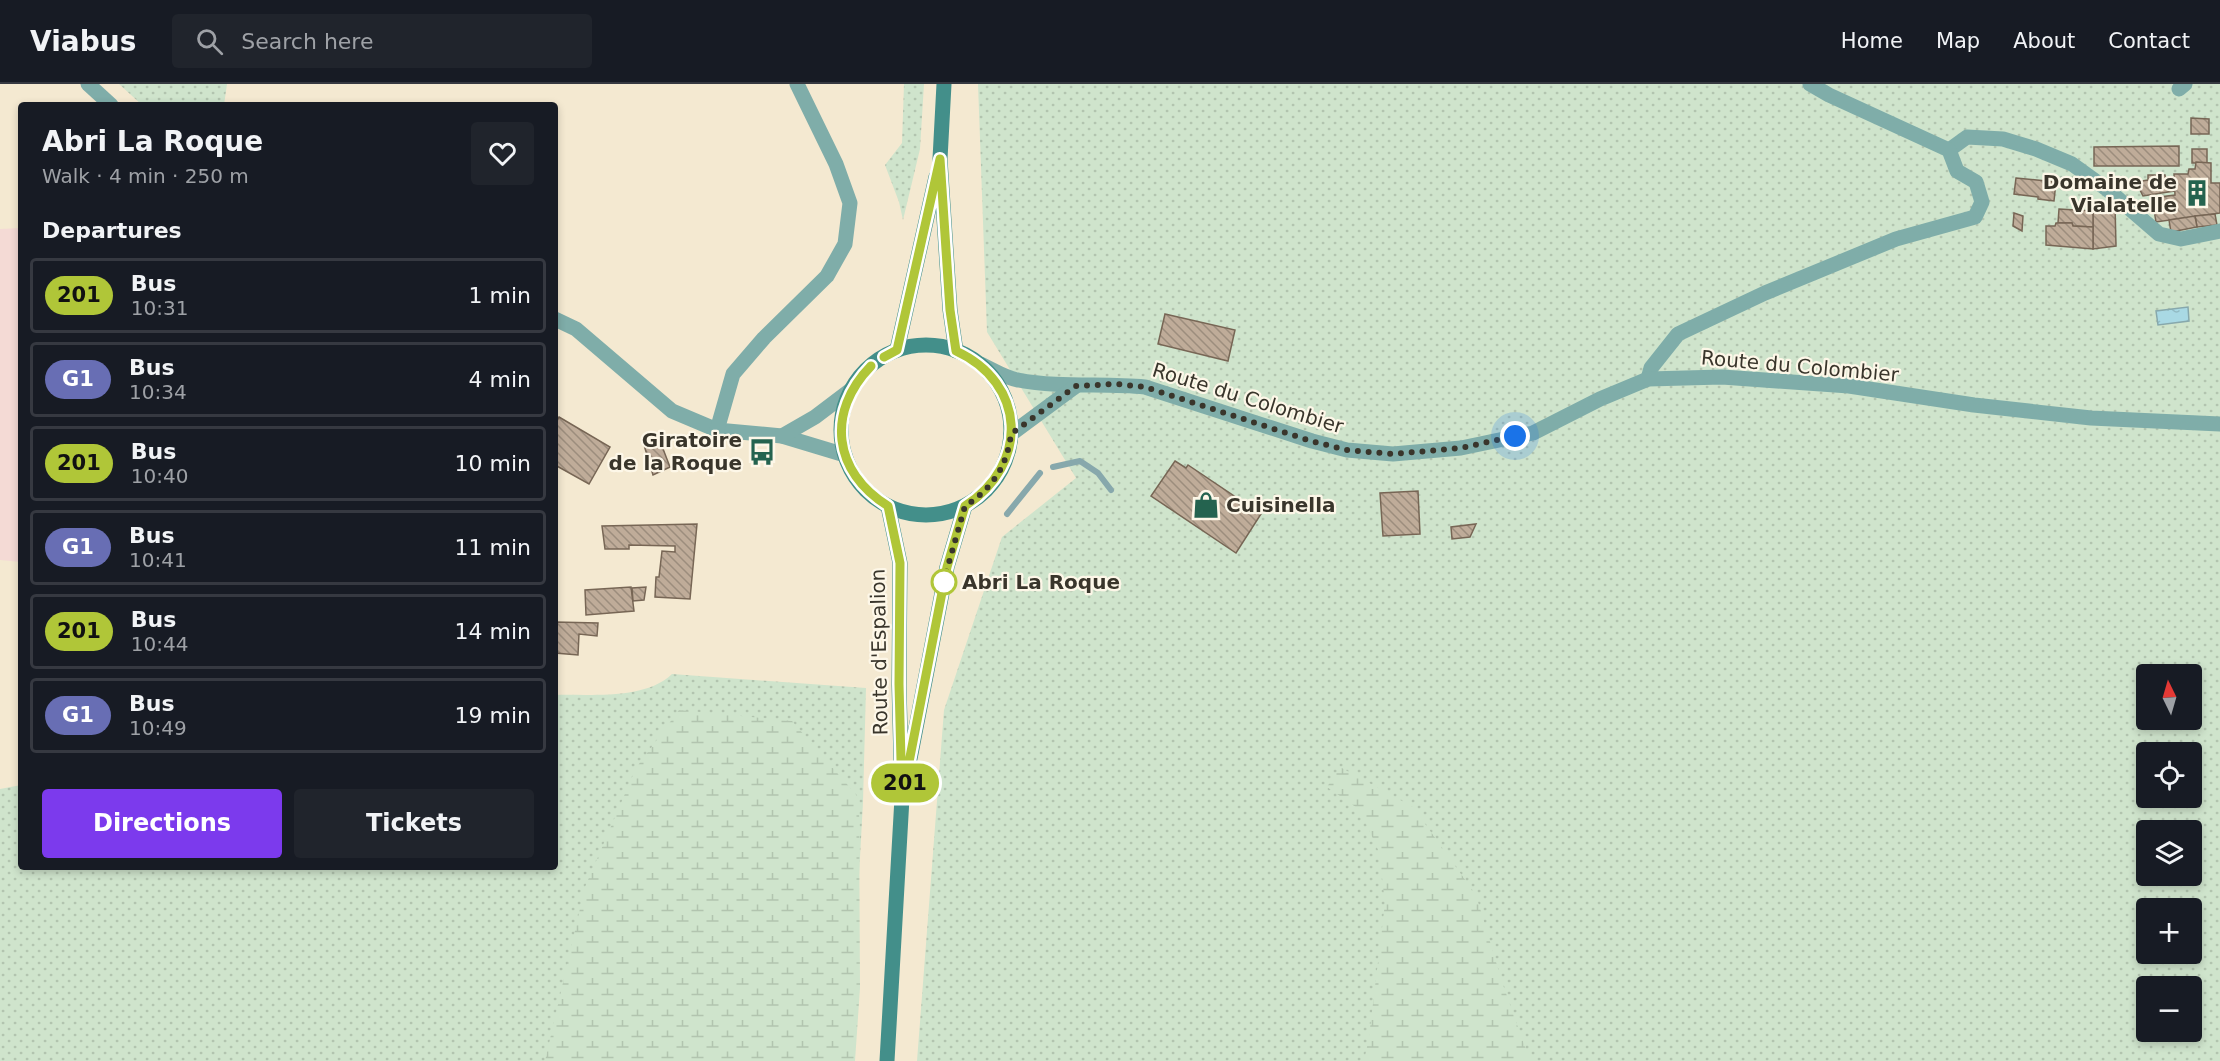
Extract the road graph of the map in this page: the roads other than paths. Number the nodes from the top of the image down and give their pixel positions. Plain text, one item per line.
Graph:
1 (88, 84) edge
2 (797, 84) edge
3 (944, 84) edge
4 (1810, 84) edge
5 (108, 102) edge
6 (1949, 150) junction
7 (940, 159) junction
8 (2220, 231) edge
9 (558, 320) edge
10 (897, 350) junction
11 (956, 351) junction
12 (980, 364) junction
13 (1648, 379) junction
14 (1076, 386) junction
15 (852, 389) junction
16 (2220, 424) edge
17 (717, 430) junction
18 (1011, 434) junction
19 (782, 436) junction
20 (845, 455) junction
21 (888, 506) junction
22 (965, 506) junction
23 (902, 798) junction
24 (887, 1061) edge

1 - 5 street
2 - 17 street
3 - 7 main road
4 - 6 street
6 - 8 street
6 - 13 street
7 - 10 main road
7 - 11 main road
9 - 17 street
10 - 11 main road
10 - 15 main road
11 - 12 main road
12 - 14 street, Route du Colombier
12 - 18 main road
13 - 14 street, Route du Colombier
13 - 16 street, Route du Colombier
14 - 18 street
15 - 19 street
15 - 20 main road
17 - 19 street
18 - 22 main road
19 - 20 street
20 - 21 main road
21 - 22 main road
21 - 23 main road, Route d'Espalion
22 - 23 main road, Route d'Espalion
23 - 24 main road, Route d'Espalion

